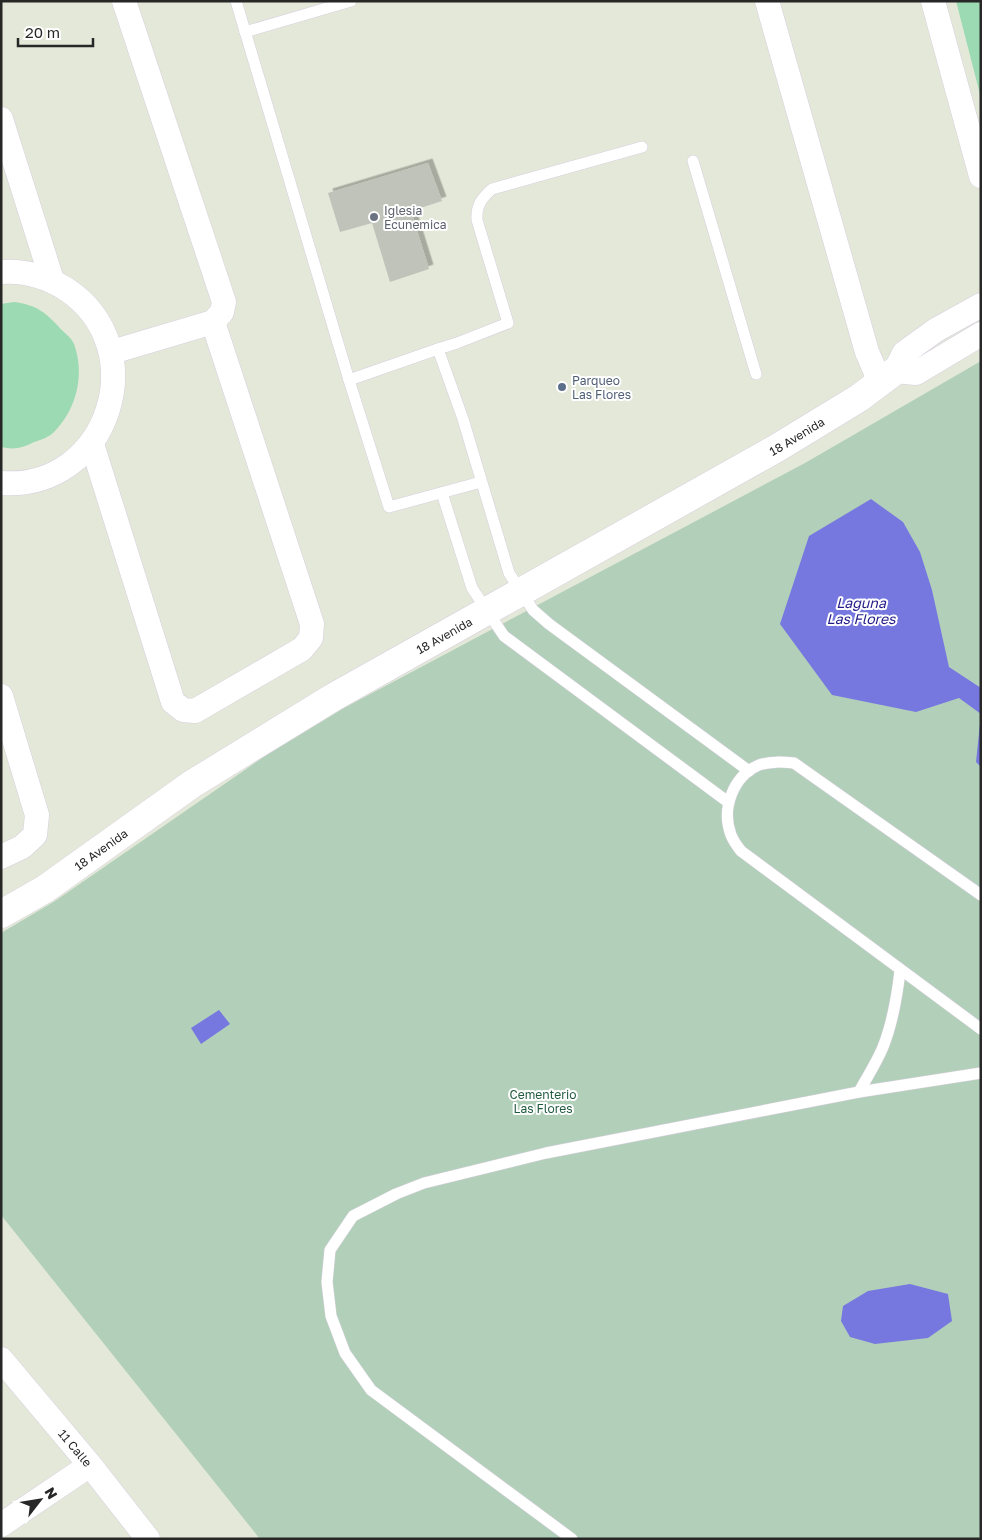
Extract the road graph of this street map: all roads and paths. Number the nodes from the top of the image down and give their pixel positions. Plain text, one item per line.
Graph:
1 (124, 1) edge
2 (236, 1) edge
3 (351, 1) edge
4 (767, 1) edge
5 (933, 1) edge
6 (245, 32) junction
7 (1, 119) edge
8 (642, 147) dead end
9 (693, 161) dead end
10 (981, 176) edge
11 (1, 272) edge
12 (52, 280) junction
13 (981, 305) edge
14 (213, 322) junction
15 (981, 334) edge
16 (438, 349) junction
17 (112, 352) junction
18 (756, 374) dead end
19 (887, 377) junction
20 (349, 380) junction
21 (92, 444) junction
22 (481, 482) junction
23 (1, 483) edge
24 (442, 493) junction
25 (522, 592) junction
26 (487, 611) junction
27 (1, 696) edge
28 (749, 771) junction
29 (728, 802) junction
30 (1, 857) edge
31 (981, 896) edge
32 (1, 914) edge
33 (900, 971) junction
34 (981, 1029) edge
35 (981, 1073) edge
36 (859, 1092) junction
37 (1, 1359) edge
38 (90, 1465) junction
39 (1, 1525) edge
40 (148, 1539) edge
41 (572, 1539) edge

1 - 14 street
2 - 6 lane
3 - 6 lane
4 - 19 street
5 - 10 street
6 - 20 lane
7 - 12 street
8 - 16 lane
9 - 18 lane
11 - 12 street
12 - 17 street
13 - 19 street, 18 Avenida
14 - 17 street
14 - 21 street
15 - 19 street
16 - 20 lane
16 - 22 lane
17 - 21 street
19 - 25 street, 18 Avenida
20 - 24 lane
21 - 23 street
22 - 24 lane
22 - 25 lane
24 - 26 lane
25 - 26 street, 18 Avenida
25 - 28 lane
26 - 29 lane
26 - 32 street, 18 Avenida
27 - 30 street
28 - 29 lane
28 - 31 lane
29 - 33 lane
33 - 34 lane
33 - 36 lane
35 - 36 lane
36 - 41 lane
37 - 38 street, 11 Calle
38 - 39 street
38 - 40 street, 11 Calle

